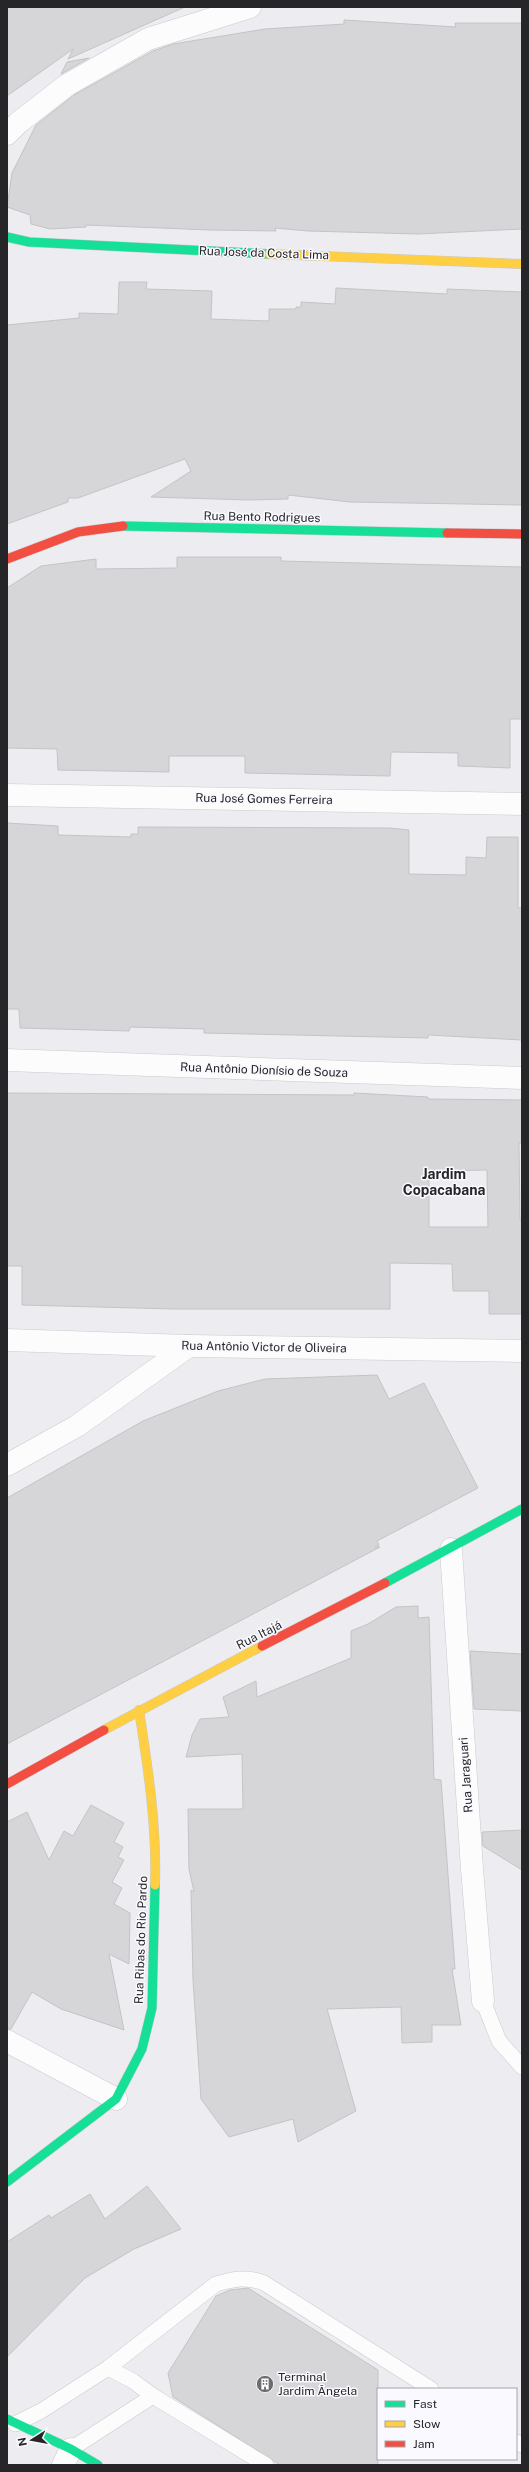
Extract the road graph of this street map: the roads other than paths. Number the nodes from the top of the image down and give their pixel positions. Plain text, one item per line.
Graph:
1 (250, 7) edge
2 (7, 134) edge
3 (7, 237) edge
4 (522, 264) edge
5 (522, 534) edge
6 (7, 559) edge
7 (7, 795) edge
8 (522, 804) edge
9 (7, 1060) edge
10 (522, 1078) edge
11 (7, 1340) edge
12 (189, 1346) junction
13 (522, 1351) edge
14 (7, 1465) edge
15 (522, 1509) edge
16 (451, 1549) junction
17 (139, 1710) junction
18 (7, 1784) edge
19 (483, 2000) joint
20 (7, 2041) edge
21 (522, 2066) edge
22 (116, 2100) junction
23 (7, 2182) edge
24 (108, 2368) junction
25 (429, 2388) edge
26 (153, 2396) junction
27 (11, 2422) edge
28 (67, 2457) edge
29 (98, 2465) edge
30 (266, 2465) edge

1 - 2 street
3 - 4 street, Rua José da Costa Lima
5 - 6 street, Rua Bento Rodrigues
7 - 8 street, Rua José Gomes Ferreira
9 - 10 street, Rua Antônio Dionísio de Souza
11 - 12 street, Rua Antônio Victor de Oliveira
12 - 13 street, Rua Antônio Victor de Oliveira
12 - 14 street
15 - 16 street, Rua Itajá
16 - 17 street, Rua Itajá
16 - 19 street, Rua Jaraguari
17 - 18 street, Rua Itajá
17 - 22 street, Rua Ribas do Rio Pardo
19 - 21 lane
20 - 22 street
22 - 23 street, Rua Ribas do Rio Pardo
24 - 25 lane
24 - 26 lane
24 - 27 lane
26 - 28 lane
26 - 30 lane
27 - 28 street
28 - 29 street

